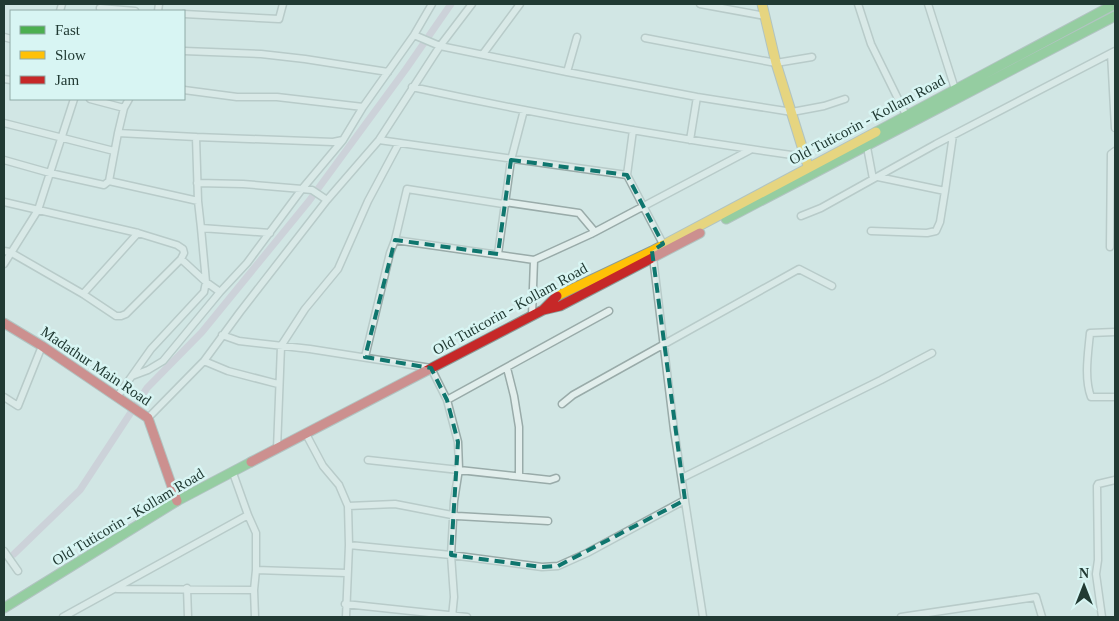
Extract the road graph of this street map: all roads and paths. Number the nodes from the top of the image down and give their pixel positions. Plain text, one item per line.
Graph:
1 (283, 4) edge
2 (430, 4) edge
3 (472, 4) edge
4 (520, 4) edge
5 (700, 4) edge
6 (762, 4) edge
7 (858, 4) edge
8 (928, 4) edge
9 (1115, 4) edge
10 (100, 8) edge
11 (123, 10) edge
12 (185, 14) edge
13 (765, 16) junction
14 (1115, 16) edge
15 (414, 34) junction
16 (577, 37) dead end
17 (645, 38) dead end
18 (440, 46) junction
19 (185, 51) edge
20 (1113, 52) edge
21 (483, 54) junction
22 (812, 57) dead end
23 (776, 63) junction
24 (388, 72) junction
25 (567, 72) junction
26 (412, 87) junction
27 (955, 89) junction
28 (185, 90) edge
29 (697, 97) junction
30 (845, 99) dead end
31 (74, 100) edge
32 (94, 100) edge
33 (128, 100) edge
34 (363, 107) junction
35 (124, 108) junction
36 (524, 110) junction
37 (792, 112) junction
38 (908, 120) junction
39 (4, 124) edge
40 (1115, 128) edge
41 (633, 130) junction
42 (118, 133) junction
43 (953, 135) junction
44 (196, 137) junction
45 (62, 139) junction
46 (343, 140) junction
47 (379, 140) junction
48 (690, 140) junction
49 (400, 143) junction
50 (868, 147) junction
51 (750, 150) junction
52 (114, 151) junction
53 (1115, 151) edge
54 (4, 160) edge
55 (511, 160) junction
56 (807, 162) junction
57 (50, 173) junction
58 (626, 175) junction
59 (876, 178) junction
60 (109, 180) junction
61 (197, 184) junction
62 (302, 189) junction
63 (945, 191) junction
64 (327, 200) junction
65 (198, 201) junction
66 (4, 202) edge
67 (504, 203) junction
68 (643, 207) junction
69 (38, 210) junction
70 (801, 216) dead end
71 (201, 228) junction
72 (871, 231) dead end
73 (595, 232) junction
74 (138, 233) junction
75 (270, 233) junction
76 (395, 240) junction
77 (663, 244) junction
78 (1110, 247) dead end
79 (7, 251) edge
80 (498, 254) junction
81 (653, 258) junction
82 (181, 260) junction
83 (534, 260) junction
84 (4, 264) edge
85 (206, 282) junction
86 (832, 286) dead end
87 (220, 292) junction
88 (83, 294) junction
89 (543, 310) junction
90 (609, 311) dead end
91 (532, 315) junction
92 (4, 325) edge
93 (1115, 332) edge
94 (222, 335) junction
95 (665, 343) junction
96 (42, 346) junction
97 (281, 346) junction
98 (932, 353) dead end
99 (366, 357) junction
100 (204, 362) junction
101 (431, 368) junction
102 (507, 368) junction
103 (132, 376) junction
104 (278, 384) junction
105 (4, 397) edge
106 (1115, 397) edge
107 (119, 398) junction
108 (447, 400) junction
109 (562, 404) dead end
110 (145, 415) junction
111 (306, 434) junction
112 (277, 449) junction
113 (368, 460) dead end
114 (459, 469) junction
115 (233, 473) junction
116 (519, 476) junction
117 (556, 478) dead end
118 (682, 478) junction
119 (1115, 480) edge
120 (685, 500) junction
121 (177, 501) junction
122 (348, 506) junction
123 (248, 515) junction
124 (453, 515) junction
125 (548, 521) dead end
126 (349, 545) junction
127 (4, 551) edge
128 (451, 555) junction
129 (256, 570) junction
130 (18, 571) dead end
131 (346, 573) junction
132 (188, 588) junction
133 (116, 589) junction
134 (254, 590) junction
135 (346, 604) junction
136 (4, 608) edge
137 (63, 617) edge
138 (188, 617) edge
139 (255, 617) edge
140 (346, 617) edge
141 (452, 617) edge
142 (467, 617) edge
143 (703, 617) edge
144 (901, 617) edge
145 (1042, 617) edge
146 (1102, 617) edge

1 - 12 street
2 - 15 street
3 - 18 street
4 - 21 street
5 - 13 street
6 - 13 main road
7 - 38 street
8 - 27 street
9 - 27 main road, Old Tuticorin - Kollam Road
10 - 11 street
13 - 23 main road
14 - 38 main road
15 - 18 street
15 - 24 street
16 - 25 street
17 - 23 street
18 - 21 street
18 - 26 street
19 - 24 street
20 - 40 street
20 - 43 street
21 - 25 street
22 - 23 street
23 - 37 main road
24 - 34 street
25 - 29 street
26 - 36 street
26 - 47 street
27 - 38 main road, Old Tuticorin - Kollam Road
28 - 34 street
29 - 37 street
29 - 48 street
30 - 37 street
31 - 45 street
32 - 35 street
33 - 35 street
34 - 46 street
35 - 42 street
36 - 41 street
36 - 55 street
37 - 56 main road
38 - 50 main road
38 - 56 main road, Old Tuticorin - Kollam Road
39 - 45 street
41 - 48 street
41 - 58 street
42 - 44 street
42 - 52 street
43 - 59 street
43 - 63 street
44 - 46 street
44 - 61 street
45 - 52 street
45 - 57 street
46 - 62 street
47 - 49 street
47 - 64 street
48 - 51 street
49 - 55 street
49 - 97 street
50 - 59 street
50 - 81 main road
51 - 56 street
51 - 68 street
52 - 60 street
53 - 78 street
54 - 57 street
55 - 58 street
55 - 67 street
56 - 77 main road, Old Tuticorin - Kollam Road
57 - 60 street
57 - 69 street
58 - 68 street
59 - 63 street
59 - 70 street
60 - 65 street
61 - 62 street
61 - 65 street
62 - 64 street
62 - 75 street
63 - 72 street
64 - 94 street
65 - 71 street
66 - 69 street
67 - 73 street
67 - 76 street
67 - 80 street
68 - 73 street
68 - 77 street
69 - 74 street
69 - 79 street
71 - 75 street
71 - 85 street
73 - 83 street
74 - 82 street
74 - 88 street
75 - 87 street
76 - 80 street
76 - 99 street
77 - 89 main road, Old Tuticorin - Kollam Road
79 - 84 street
79 - 88 street
80 - 83 street
81 - 89 main road
81 - 95 street
82 - 85 street
82 - 88 street
83 - 91 street
85 - 87 street
85 - 103 street
86 - 95 street
87 - 103 street
89 - 91 main road, Old Tuticorin - Kollam Road
90 - 102 street
91 - 101 main road, Old Tuticorin - Kollam Road
92 - 96 main road, Madathur Main Road
93 - 106 street
94 - 97 street
94 - 100 street
95 - 109 street
95 - 118 street
96 - 105 street
96 - 107 main road, Madathur Main Road
97 - 99 street
97 - 104 street
98 - 118 street
99 - 101 street
100 - 104 street
100 - 110 street
101 - 108 street
101 - 111 main road, Old Tuticorin - Kollam Road
102 - 108 street
102 - 116 street
103 - 107 street
104 - 112 street
107 - 110 main road, Madathur Main Road
108 - 114 street
110 - 121 main road, Madathur Main Road
111 - 112 main road, Old Tuticorin - Kollam Road
111 - 122 street
112 - 115 main road, Old Tuticorin - Kollam Road
113 - 114 street
114 - 116 street
114 - 124 street
115 - 121 main road, Old Tuticorin - Kollam Road
115 - 123 street
116 - 117 street
118 - 120 street
119 - 146 street
120 - 128 street
120 - 143 street
121 - 136 main road, Old Tuticorin - Kollam Road
122 - 124 street
122 - 126 street
123 - 129 street
123 - 133 street
124 - 125 street
124 - 128 street
126 - 128 street
126 - 131 street
127 - 130 street
128 - 141 street
129 - 131 street
129 - 134 street
131 - 135 street
132 - 133 street
132 - 134 street
132 - 138 street
133 - 137 street
134 - 139 street
135 - 140 street
135 - 141 street
141 - 142 street
144 - 145 street

